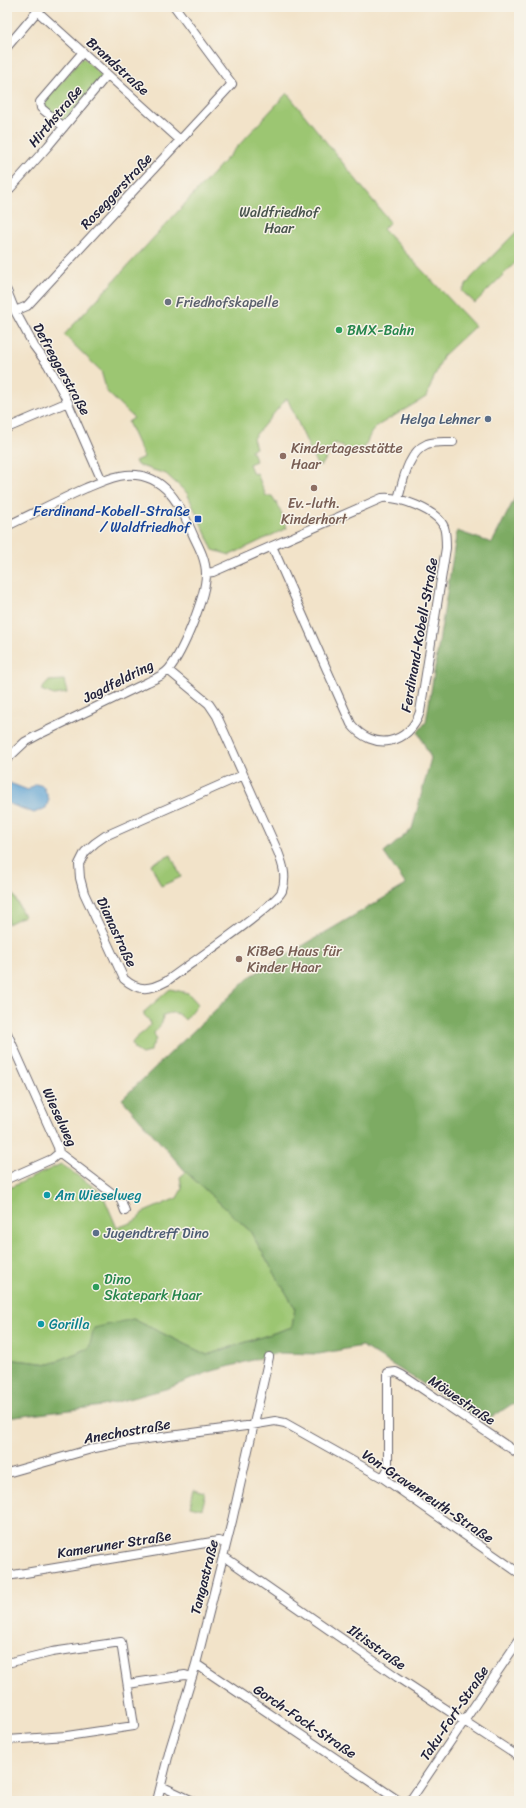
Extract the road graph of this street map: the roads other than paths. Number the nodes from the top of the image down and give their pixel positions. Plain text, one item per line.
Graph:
1 (175, 7) edge
2 (39, 8) edge
3 (7, 48) edge
4 (83, 52) junction
5 (107, 75) junction
6 (64, 127) junction
7 (180, 140) junction
8 (7, 192) edge
9 (7, 291) edge
10 (15, 311) junction
11 (68, 402) junction
12 (7, 428) edge
13 (453, 442) dead end
14 (102, 481) junction
15 (398, 499) junction
16 (7, 526) edge
17 (272, 546) junction
18 (206, 573) junction
19 (168, 670) junction
20 (7, 759) edge
21 (243, 775) junction
22 (7, 1033) edge
23 (59, 1153) junction
24 (7, 1179) edge
25 (126, 1211) dead end
26 (269, 1357) dead end
27 (254, 1425) junction
28 (519, 1454) edge
29 (7, 1473) edge
30 (383, 1478) junction
31 (226, 1543) junction
32 (223, 1556) junction
33 (519, 1573) edge
34 (7, 1576) edge
35 (519, 1640) edge
36 (7, 1664) edge
37 (196, 1664) junction
38 (192, 1676) junction
39 (128, 1684) junction
40 (464, 1721) junction
41 (7, 1740) edge
42 (519, 1757) edge
43 (161, 1786) junction
44 (157, 1801) edge
45 (193, 1801) edge
46 (399, 1801) edge
47 (410, 1801) edge

1 - 7 street, Roseggerstraße
2 - 3 street
2 - 4 street, Brandstraße
4 - 5 street, Brandstraße
4 - 6 street
5 - 6 street, Hirthstraße
5 - 7 street, Brandstraße
6 - 8 street, Hirthstraße
7 - 10 street, Roseggerstraße
9 - 10 street, Defreggerstraße
10 - 11 street, Defreggerstraße
11 - 12 street
11 - 14 street, Defreggerstraße
13 - 15 street
14 - 16 street, Jagdfeldring
14 - 18 street, Jagdfeldring
15 - 17 street, Ferdinand-Kobell-Straße
15 - 17 street, Ferdinand-Kobell-Straße
17 - 18 street, Ferdinand-Kobell-Straße
18 - 19 street, Jagdfeldring
19 - 20 street, Jagdfeldring
19 - 21 street, Dianastraße
21 - 21 street, Dianastraße
22 - 23 street, Wieselweg
23 - 24 street
23 - 25 street, Wieselweg
26 - 27 street, Tangastraße
27 - 29 street, Anechostraße
27 - 30 street, Von-Gravenreuth-Straße
27 - 31 street, Tangastraße
28 - 30 street, Möwestraße
30 - 33 street, Von-Gravenreuth-Straße
31 - 32 street, Tangastraße
31 - 34 street, Kameruner Straße
32 - 37 street, Tangastraße
32 - 40 street, Iltisstraße
35 - 40 street, Taku-Fort-Straße
36 - 39 street
37 - 38 street, Tangastraße
37 - 46 street, Gorch-Fock-Straße
38 - 39 street
38 - 43 street, Tangastraße
39 - 41 street
40 - 42 street, Iltisstraße
40 - 47 street, Taku-Fort-Straße
43 - 44 street, Tangastraße
43 - 45 street

